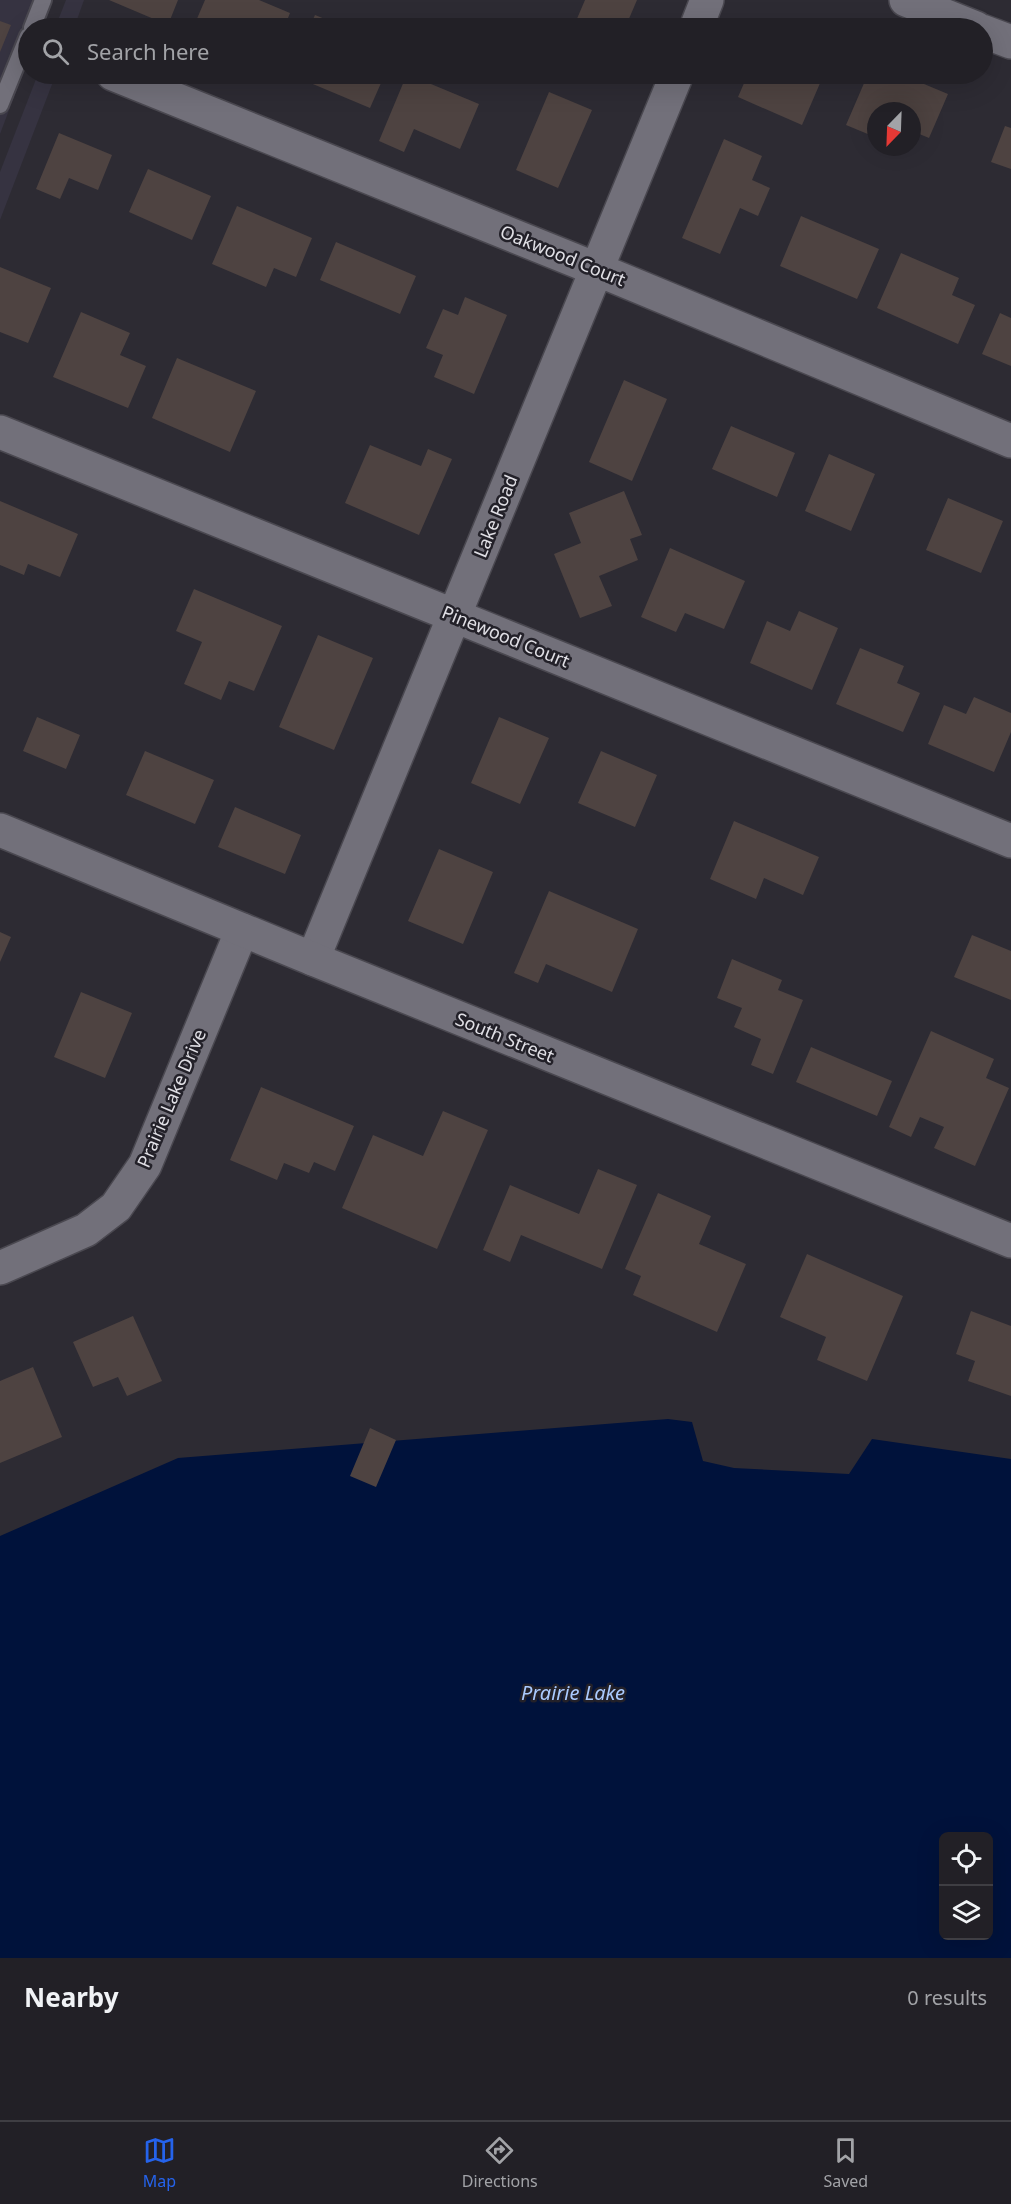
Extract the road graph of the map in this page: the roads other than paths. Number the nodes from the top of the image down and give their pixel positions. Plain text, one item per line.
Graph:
1 (44, 0) edge
2 (707, 0) edge
3 (906, 0) edge
4 (36, 18) edge
5 (700, 18) edge
6 (951, 18) edge
7 (993, 35) edge
8 (1011, 42) edge
9 (18, 61) edge
10 (138, 84) edge
11 (673, 84) edge
12 (0, 105) edge
13 (596, 269) junction
14 (0, 432) edge
15 (1011, 441) edge
16 (455, 615) junction
17 (0, 830) edge
18 (1011, 841) edge
19 (242, 930) junction
20 (313, 959) junction
21 (1011, 1241) edge
22 (0, 1268) edge

1 - 4 lane
2 - 5 street
3 - 6 street
7 - 8 street
9 - 12 lane
10 - 13 street, Oakwood Court
11 - 13 street, Lake Road
13 - 15 street, Oakwood Court
13 - 16 street, Lake Road
14 - 16 street, Pinewood Court
16 - 18 street, Pinewood Court
16 - 20 street, Lake Road
17 - 19 street, South Street
19 - 20 street, South Street
19 - 22 street, Prairie Lake Drive
20 - 21 street, South Street

